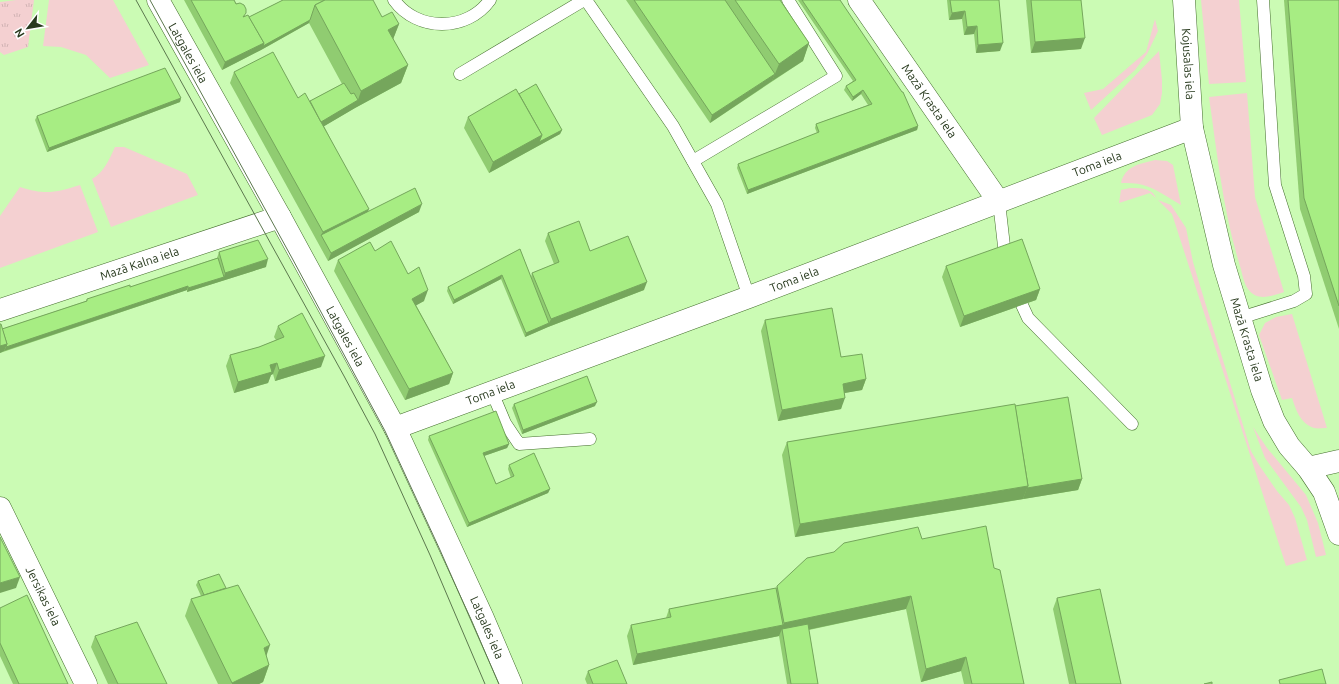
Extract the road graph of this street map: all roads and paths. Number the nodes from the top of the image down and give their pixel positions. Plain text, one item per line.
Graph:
1 (158, 0) edge
2 (394, 0) edge
3 (490, 0) edge
4 (585, 0) edge
5 (788, 0) edge
6 (859, 0) edge
7 (1184, 0) edge
8 (1263, 0) edge
9 (460, 74) dead end
10 (1192, 128) junction
11 (693, 161) junction
12 (998, 202) junction
13 (280, 217) junction
14 (1005, 255) edge
15 (749, 296) junction
16 (1022, 305) edge
17 (0, 310) edge
18 (1240, 318) junction
19 (492, 392) junction
20 (1132, 424) dead end
21 (395, 428) junction
22 (590, 438) dead end
23 (1339, 461) edge
24 (1308, 468) junction
25 (0, 508) edge
26 (1339, 534) edge
27 (86, 684) edge
28 (512, 684) edge

1 - 13 street, Latgales iela
2 - 3 lane
4 - 9 lane
4 - 11 lane
5 - 11 lane
6 - 12 street, Mazā Krasta iela
7 - 10 street, Kojusalas iela
8 - 18 lane
10 - 12 street, Toma iela
10 - 18 street, Mazā Krasta iela
11 - 15 lane
12 - 14 lane
12 - 15 street, Toma iela
13 - 17 street, Mazā Kalna iela
13 - 21 street, Latgales iela
15 - 19 street, Toma iela
16 - 20 lane
18 - 24 street, Mazā Krasta iela
19 - 21 street, Toma iela
19 - 22 lane
21 - 28 street, Latgales iela
23 - 24 street
24 - 26 street, Mazā Krasta iela
25 - 27 street, Jersikas iela

